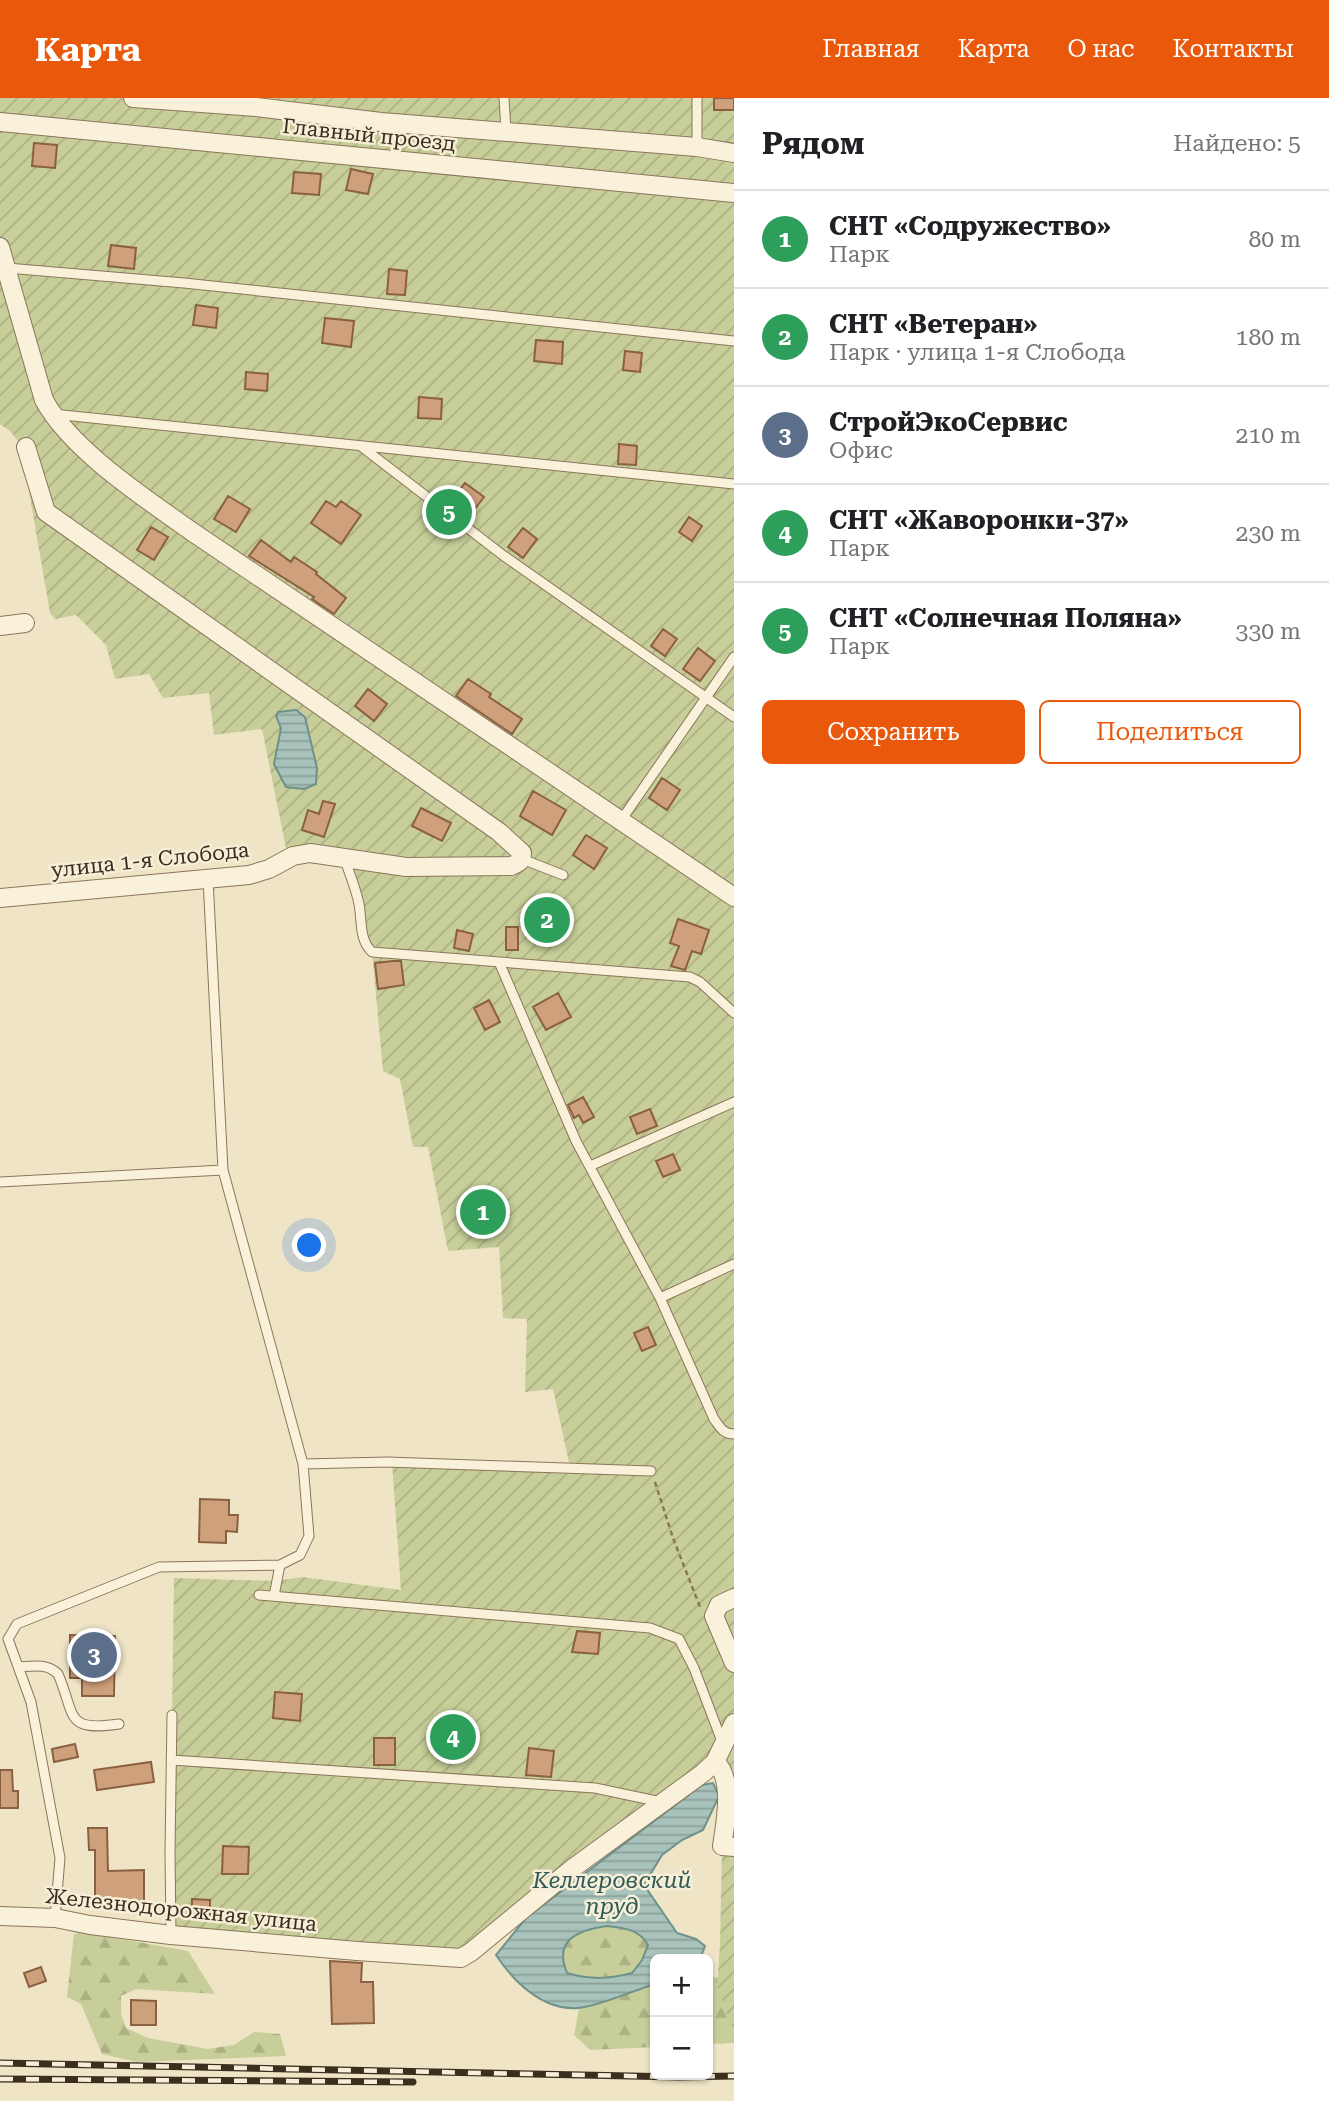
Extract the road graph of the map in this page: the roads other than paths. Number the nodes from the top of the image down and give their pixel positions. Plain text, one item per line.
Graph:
1 (133, 98) edge
2 (505, 98) edge
3 (696, 98) edge
4 (316, 106) edge
5 (0, 122) edge
6 (506, 131) junction
7 (697, 147) junction
8 (734, 153) edge
9 (734, 193) edge
10 (0, 247) edge
11 (7, 268) junction
12 (734, 341) edge
13 (51, 413) junction
14 (26, 447) dead end
15 (362, 447) junction
16 (734, 484) edge
17 (24, 623) dead end
18 (0, 626) edge
19 (734, 657) edge
20 (707, 696) junction
21 (734, 717) edge
22 (622, 820) junction
23 (345, 860) junction
24 (516, 862) junction
25 (563, 875) dead end
26 (208, 879) junction
27 (734, 897) edge
28 (0, 898) edge
29 (499, 962) junction
30 (734, 1013) edge
31 (734, 1102) edge
32 (590, 1166) junction
33 (223, 1170) junction
34 (0, 1182) edge
35 (734, 1264) edge
36 (660, 1298) junction
37 (734, 1434) edge
38 (303, 1464) junction
39 (651, 1471) road end
40 (280, 1565) junction
41 (259, 1595) dead end
42 (274, 1596) junction
43 (734, 1598) edge
44 (0, 1646) edge
45 (12, 1649) junction
46 (734, 1663) edge
47 (19, 1667) junction
48 (172, 1715) dead end
49 (734, 1723) edge
50 (119, 1724) dead end
51 (724, 1746) junction
52 (171, 1760) junction
53 (715, 1762) junction
54 (662, 1802) junction
55 (734, 1847) edge
56 (0, 1916) edge
57 (55, 1918) junction
58 (172, 1935) junction

1 - 4 street
2 - 6 lane
3 - 7 lane
4 - 6 street
5 - 9 street, Главный проезд
6 - 7 street
7 - 8 street
10 - 11 street
11 - 12 lane
11 - 13 street
13 - 15 lane
13 - 22 street
14 - 24 street
15 - 16 lane
15 - 20 lane
17 - 18 street
19 - 20 lane
20 - 21 lane
20 - 22 lane
22 - 27 street
23 - 24 street, улица 1-я Слобода
23 - 26 street, улица 1-я Слобода
23 - 29 lane
24 - 25 lane
26 - 28 street, улица 1-я Слобода
26 - 33 lane
29 - 30 lane
29 - 32 lane
31 - 32 lane
32 - 36 lane
33 - 34 lane
33 - 38 lane
35 - 36 lane
36 - 37 lane
38 - 39 lane
38 - 40 lane
40 - 42 lane
40 - 45 lane
41 - 42 lane
42 - 51 lane
43 - 46 street
44 - 45 lane
45 - 47 lane
47 - 50 lane
47 - 57 lane
48 - 52 lane
49 - 51 street
51 - 53 street
52 - 54 lane
52 - 58 lane
53 - 54 street, Железнодорожная улица
53 - 55 street
54 - 58 street, Железнодорожная улица
56 - 57 street, Железнодорожная улица
57 - 58 street, Железнодорожная улица

